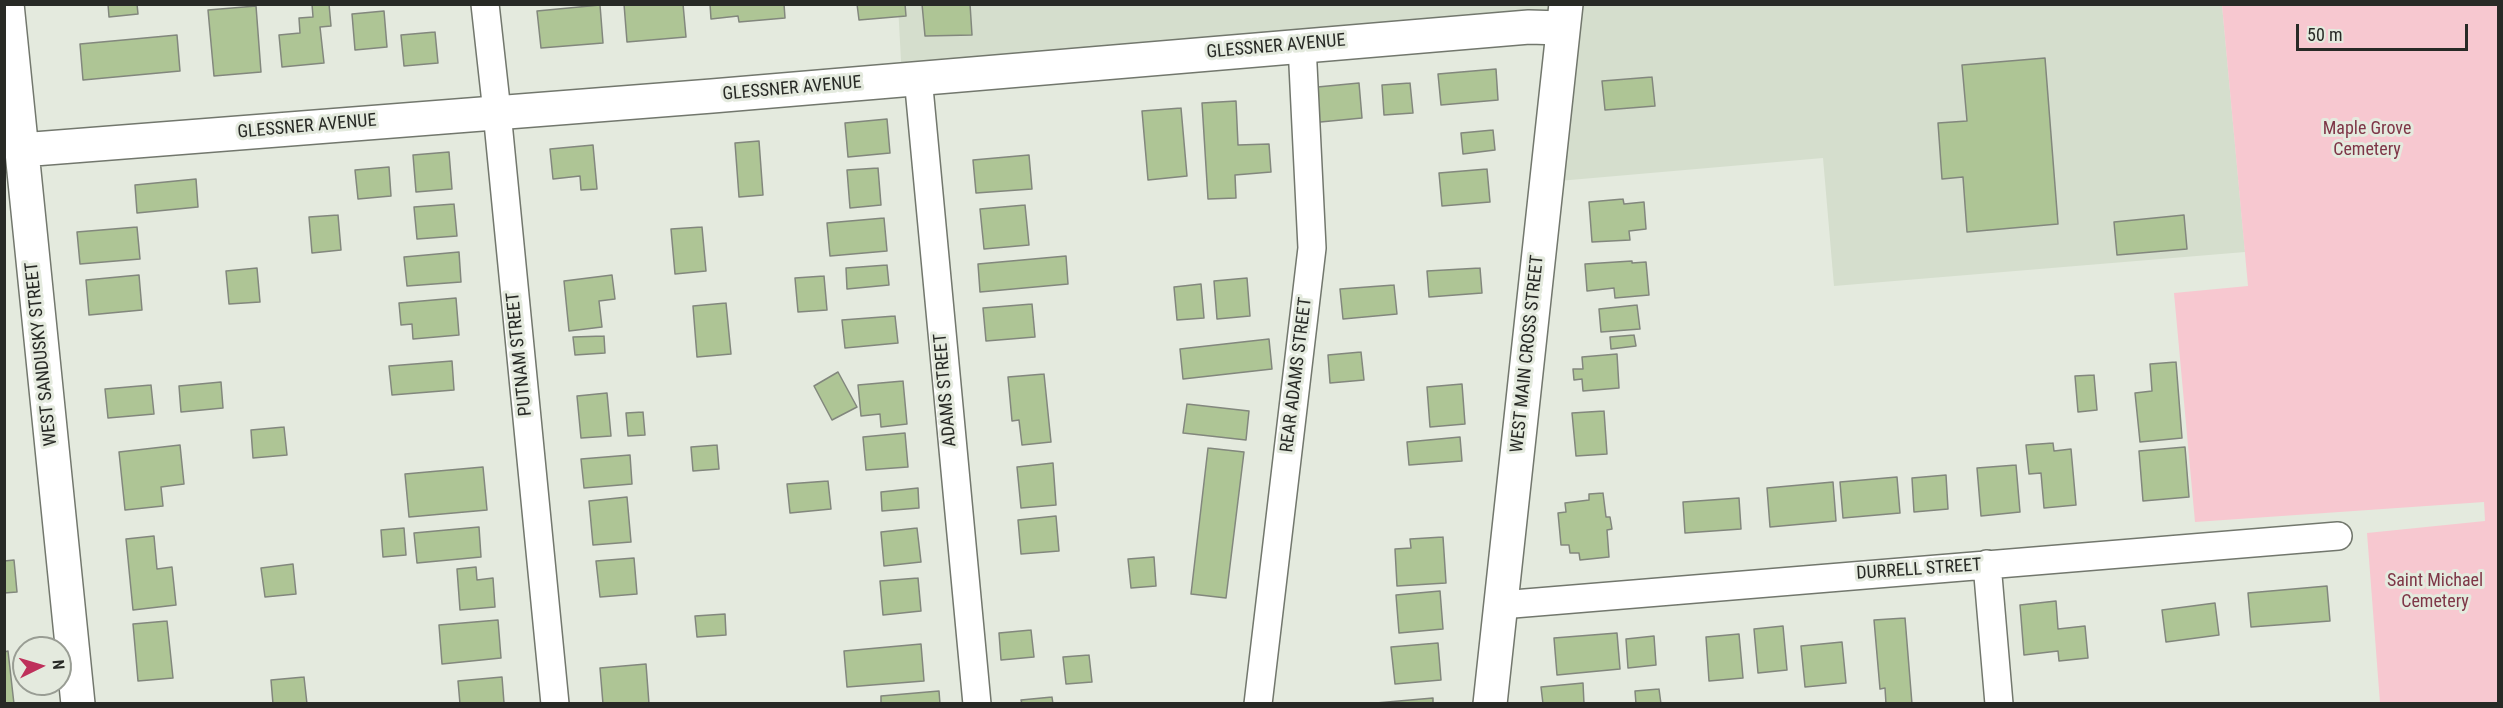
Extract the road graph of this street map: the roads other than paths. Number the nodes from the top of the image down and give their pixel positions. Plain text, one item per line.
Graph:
1 (7, 4) edge
2 (485, 4) edge
3 (1564, 16) edge
4 (1302, 45) junction
5 (918, 77) junction
6 (497, 112) junction
7 (15, 134) edge
8 (2338, 536) dead end
9 (1987, 564) junction
10 (1501, 605) junction
11 (78, 704) edge
12 (555, 704) edge
13 (977, 704) edge
14 (1258, 704) edge
15 (1490, 704) edge
16 (1999, 704) edge

1 - 7 main road, WEST SANDUSKY STREET
2 - 6 street, PUTNAM STREET
3 - 4 main road, GLESSNER AVENUE
3 - 10 main road, WEST MAIN CROSS STREET
4 - 5 main road, GLESSNER AVENUE
4 - 14 street, REAR ADAMS STREET
5 - 6 main road, GLESSNER AVENUE
5 - 13 street, ADAMS STREET
6 - 7 main road, GLESSNER AVENUE
6 - 12 street, PUTNAM STREET
7 - 11 main road, WEST SANDUSKY STREET
8 - 9 street, DURRELL STREET
9 - 10 street, DURRELL STREET
9 - 16 street
10 - 15 main road, WEST MAIN CROSS STREET

